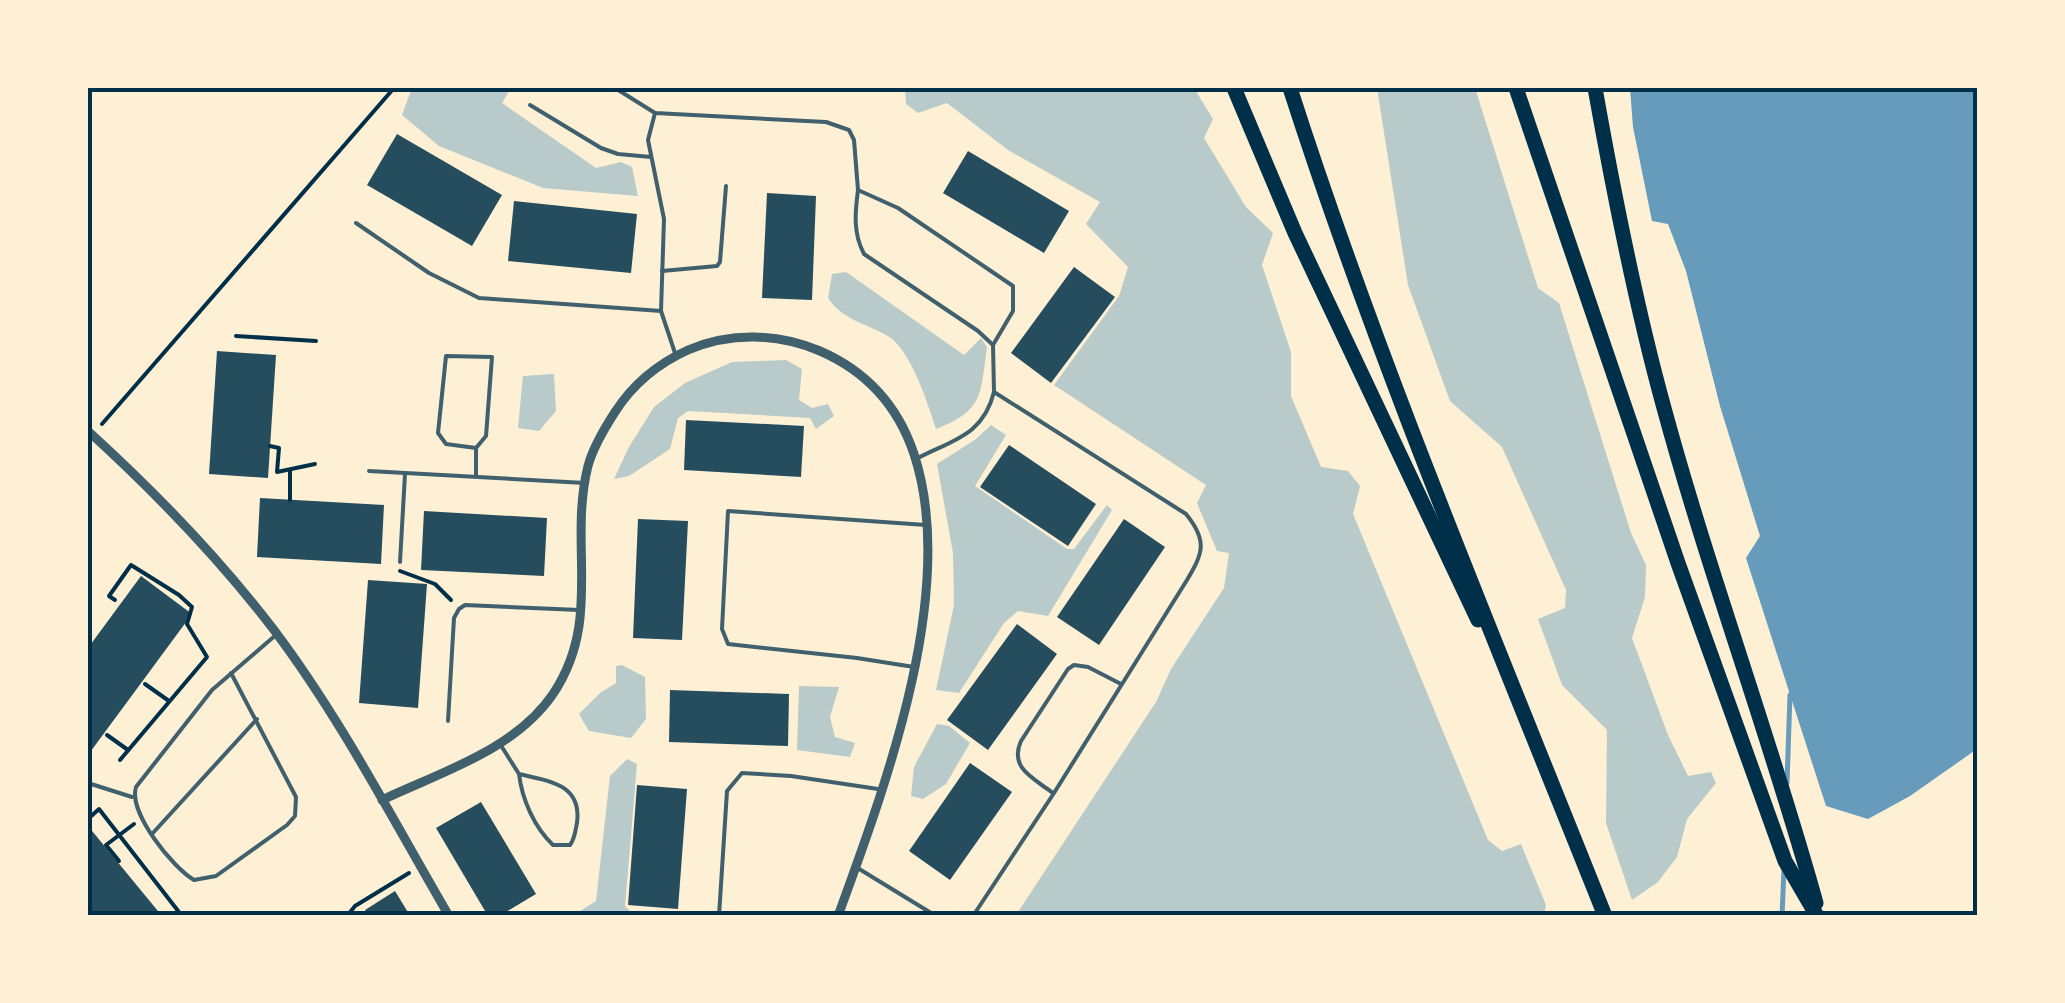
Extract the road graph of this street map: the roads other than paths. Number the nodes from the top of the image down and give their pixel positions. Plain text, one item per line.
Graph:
1 (615, 88) edge
2 (1234, 88) edge
3 (1290, 88) edge
4 (1516, 88) edge
5 (1595, 88) edge
6 (530, 105) dead end
7 (654, 113) junction
8 (651, 156) junction
9 (726, 186) dead end
10 (858, 190) junction
11 (356, 223) dead end
12 (662, 271) junction
13 (661, 311) junction
14 (993, 345) junction
15 (676, 356) junction
16 (994, 392) junction
17 (90, 433) edge
18 (476, 448) junction
19 (916, 459) junction
20 (369, 472) dead end
21 (406, 474) junction
22 (476, 476) junction
23 (585, 482) junction
24 (927, 525) junction
25 (400, 562) road end
26 (582, 611) junction
27 (277, 634) junction
28 (914, 668) junction
29 (231, 673) junction
30 (1121, 684) junction
31 (257, 720) junction
32 (448, 721) dead end
33 (500, 744) junction
34 (1540, 750) junction
35 (519, 774) junction
36 (88, 783) edge
37 (884, 790) junction
38 (1054, 794) junction
39 (132, 798) junction
40 (382, 800) junction
41 (152, 834) junction
42 (856, 867) junction
43 (449, 916) edge
44 (719, 916) edge
45 (838, 916) edge
46 (936, 916) edge
47 (972, 916) edge
48 (1605, 916) edge
49 (1818, 916) edge

1 - 7 lane
2 - 34 highway
3 - 34 highway
4 - 49 highway
5 - 49 highway
6 - 8 lane
7 - 8 lane
7 - 10 lane
8 - 12 lane
9 - 12 lane
10 - 14 lane
10 - 14 lane
11 - 13 lane
12 - 13 lane
13 - 15 lane
14 - 16 lane
15 - 19 street
15 - 23 street
16 - 19 lane
16 - 30 lane
17 - 27 street
18 - 18 lane
18 - 22 lane
19 - 24 street
20 - 21 lane
21 - 22 lane
21 - 25 lane
22 - 23 lane
23 - 26 street
24 - 28 street
24 - 28 lane
26 - 32 lane
26 - 33 street
27 - 29 lane
27 - 40 street
28 - 37 street
29 - 31 lane
29 - 39 lane
30 - 38 lane
30 - 38 lane
31 - 41 lane
31 - 41 lane
33 - 35 lane
33 - 40 street
34 - 48 highway
35 - 35 lane
36 - 39 lane
37 - 42 street
37 - 44 lane
38 - 47 lane
39 - 41 lane
40 - 43 street
42 - 45 street
42 - 46 lane

